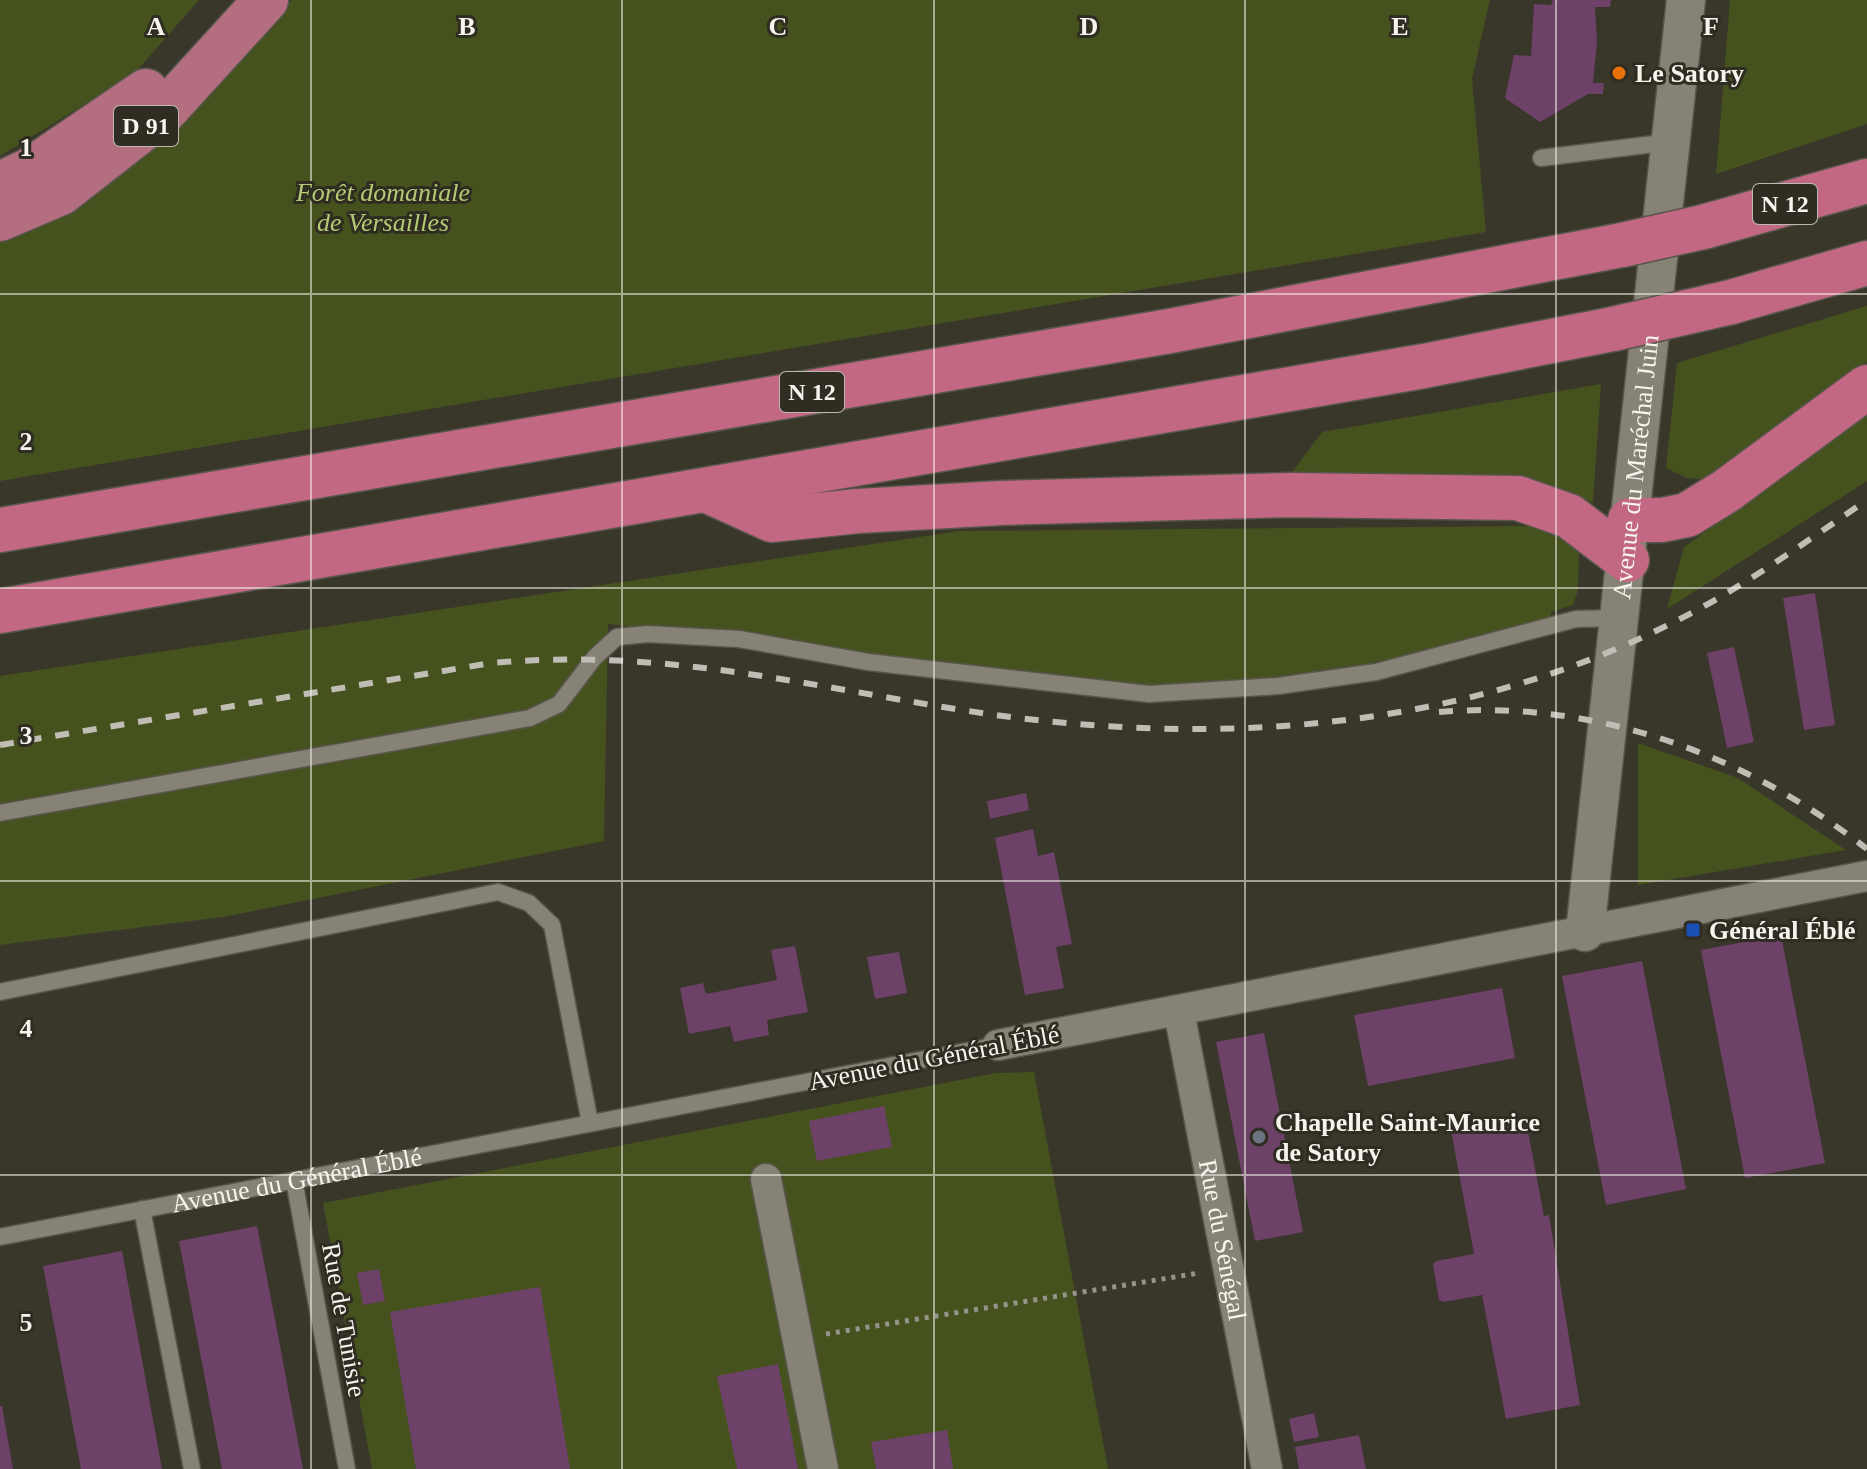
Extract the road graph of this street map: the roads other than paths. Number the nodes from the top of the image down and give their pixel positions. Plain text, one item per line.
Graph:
1 (229, 0) edge
2 (266, 0) edge
3 (1686, 0) edge
4 (1670, 142) junction
5 (1541, 158) dead end
6 (1867, 181) edge
7 (0, 184) edge
8 (0, 219) edge
9 (1867, 263) edge
10 (1867, 387) edge
11 (706, 490) junction
12 (0, 530) edge
13 (1628, 540) junction
14 (0, 611) edge
15 (1618, 618) junction
16 (0, 813) edge
17 (1867, 876) edge
18 (1585, 932) junction
19 (0, 992) edge
20 (1179, 1012) junction
21 (998, 1045) joint
22 (590, 1123) junction
23 (766, 1179) dead end
24 (294, 1180) junction
25 (142, 1209) junction
26 (0, 1237) edge
27 (192, 1469) edge
28 (347, 1469) edge
29 (823, 1469) edge
30 (1267, 1469) edge

1 - 7 main road, D 91
2 - 8 main road, D 91
3 - 4 street, Avenue du Maréchal Juin
4 - 5 lane
4 - 13 street, Avenue du Maréchal Juin
6 - 12 highway, N 12, bridge
9 - 11 highway, bridge
10 - 13 highway
11 - 13 highway
11 - 14 highway
13 - 15 street, Avenue du Maréchal Juin
15 - 16 lane
15 - 18 street, Avenue du Maréchal Juin
17 - 18 street, Avenue du Général Éblé
18 - 20 street, Avenue du Général Éblé
19 - 22 lane
20 - 21 street, Avenue du Général Éblé
20 - 30 street, Rue du Sénégal
21 - 22 lane, Avenue du Général Éblé
22 - 24 lane, Avenue du Général Éblé
23 - 29 street
24 - 25 lane, Avenue du Général Éblé
24 - 28 lane, Rue de Tunisie
25 - 26 lane, Avenue du Général Éblé
25 - 27 lane

